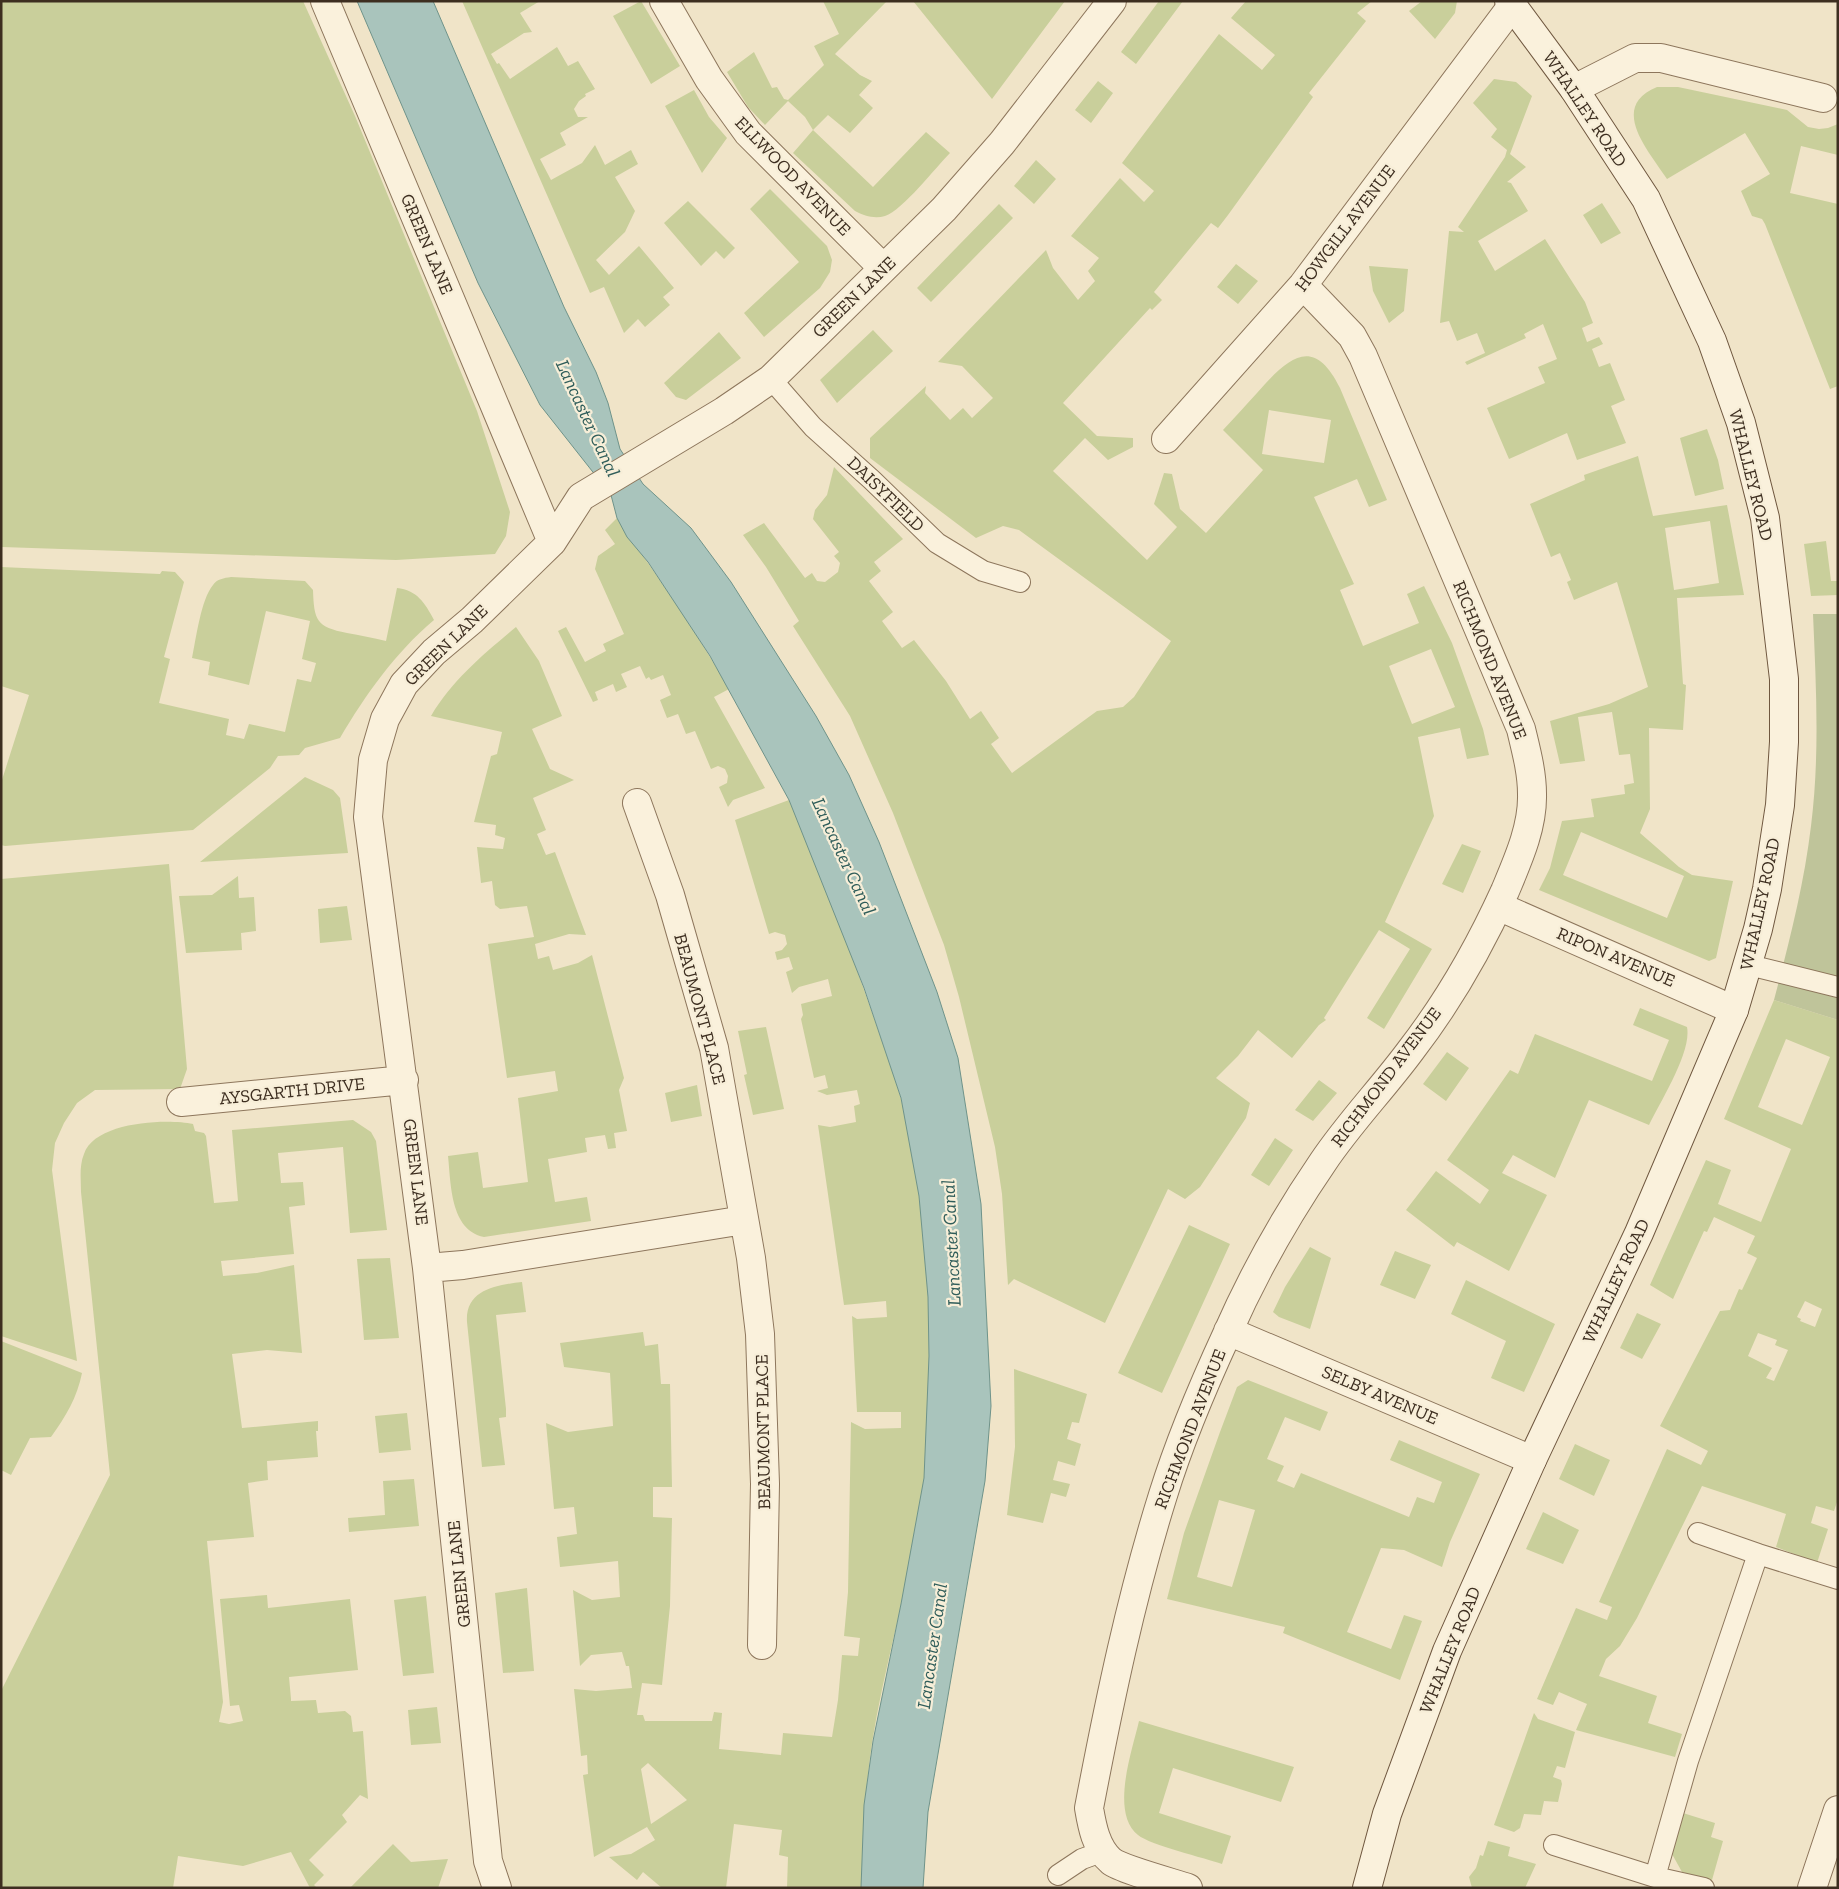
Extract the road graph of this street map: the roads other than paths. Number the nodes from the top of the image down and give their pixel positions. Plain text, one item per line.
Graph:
1 (325, 1) edge
2 (664, 1) edge
3 (1112, 1) edge
4 (1510, 4) edge
5 (1574, 89) junction
6 (1823, 98) dead end
7 (883, 268) junction
8 (1303, 285) junction
9 (771, 379) junction
10 (1166, 439) dead end
11 (552, 542) junction
12 (1020, 582) dead end
13 (636, 802) dead end
14 (1498, 906) junction
15 (1749, 965) junction
16 (1838, 987) edge
17 (1734, 1010) junction
18 (404, 1080) junction
19 (181, 1102) dead end
20 (744, 1220) junction
21 (428, 1268) junction
22 (1228, 1331) junction
23 (1532, 1460) junction
24 (1698, 1533) dead end
25 (1758, 1554) junction
26 (1838, 1579) edge
27 (762, 1644) dead end
28 (1838, 1810) edge
29 (1554, 1845) dead end
30 (1104, 1851) junction
31 (1058, 1875) dead end
32 (1655, 1877) junction
33 (489, 1882) edge
34 (1188, 1888) edge
35 (1367, 1888) edge
36 (1704, 1888) edge
37 (1812, 1888) edge

1 - 11 street, GREEN LANE
2 - 7 street, ELLWOOD AVENUE
3 - 7 street, GREEN LANE
4 - 5 street, WHALLEY ROAD
4 - 8 street, HOWGILL AVENUE
5 - 6 street
5 - 15 street, WHALLEY ROAD
7 - 9 street, GREEN LANE
8 - 10 street, HOWGILL AVENUE
8 - 14 street, RICHMOND AVENUE
9 - 11 street, GREEN LANE
9 - 12 lane, DAISYFIELD
11 - 18 street, GREEN LANE
13 - 20 street, BEAUMONT PLACE
14 - 17 street, RIPON AVENUE
14 - 22 street, RICHMOND AVENUE
15 - 16 lane
15 - 17 street, WHALLEY ROAD
17 - 23 street, WHALLEY ROAD
18 - 19 street, AYSGARTH DRIVE
18 - 21 street, GREEN LANE
20 - 21 street
20 - 27 street, BEAUMONT PLACE
21 - 33 street, GREEN LANE
22 - 23 street, SELBY AVENUE
22 - 30 street, RICHMOND AVENUE
23 - 35 street, WHALLEY ROAD
24 - 25 lane
25 - 26 lane
25 - 32 lane
28 - 37 street
29 - 32 lane
30 - 31 lane
30 - 34 street
32 - 36 lane

